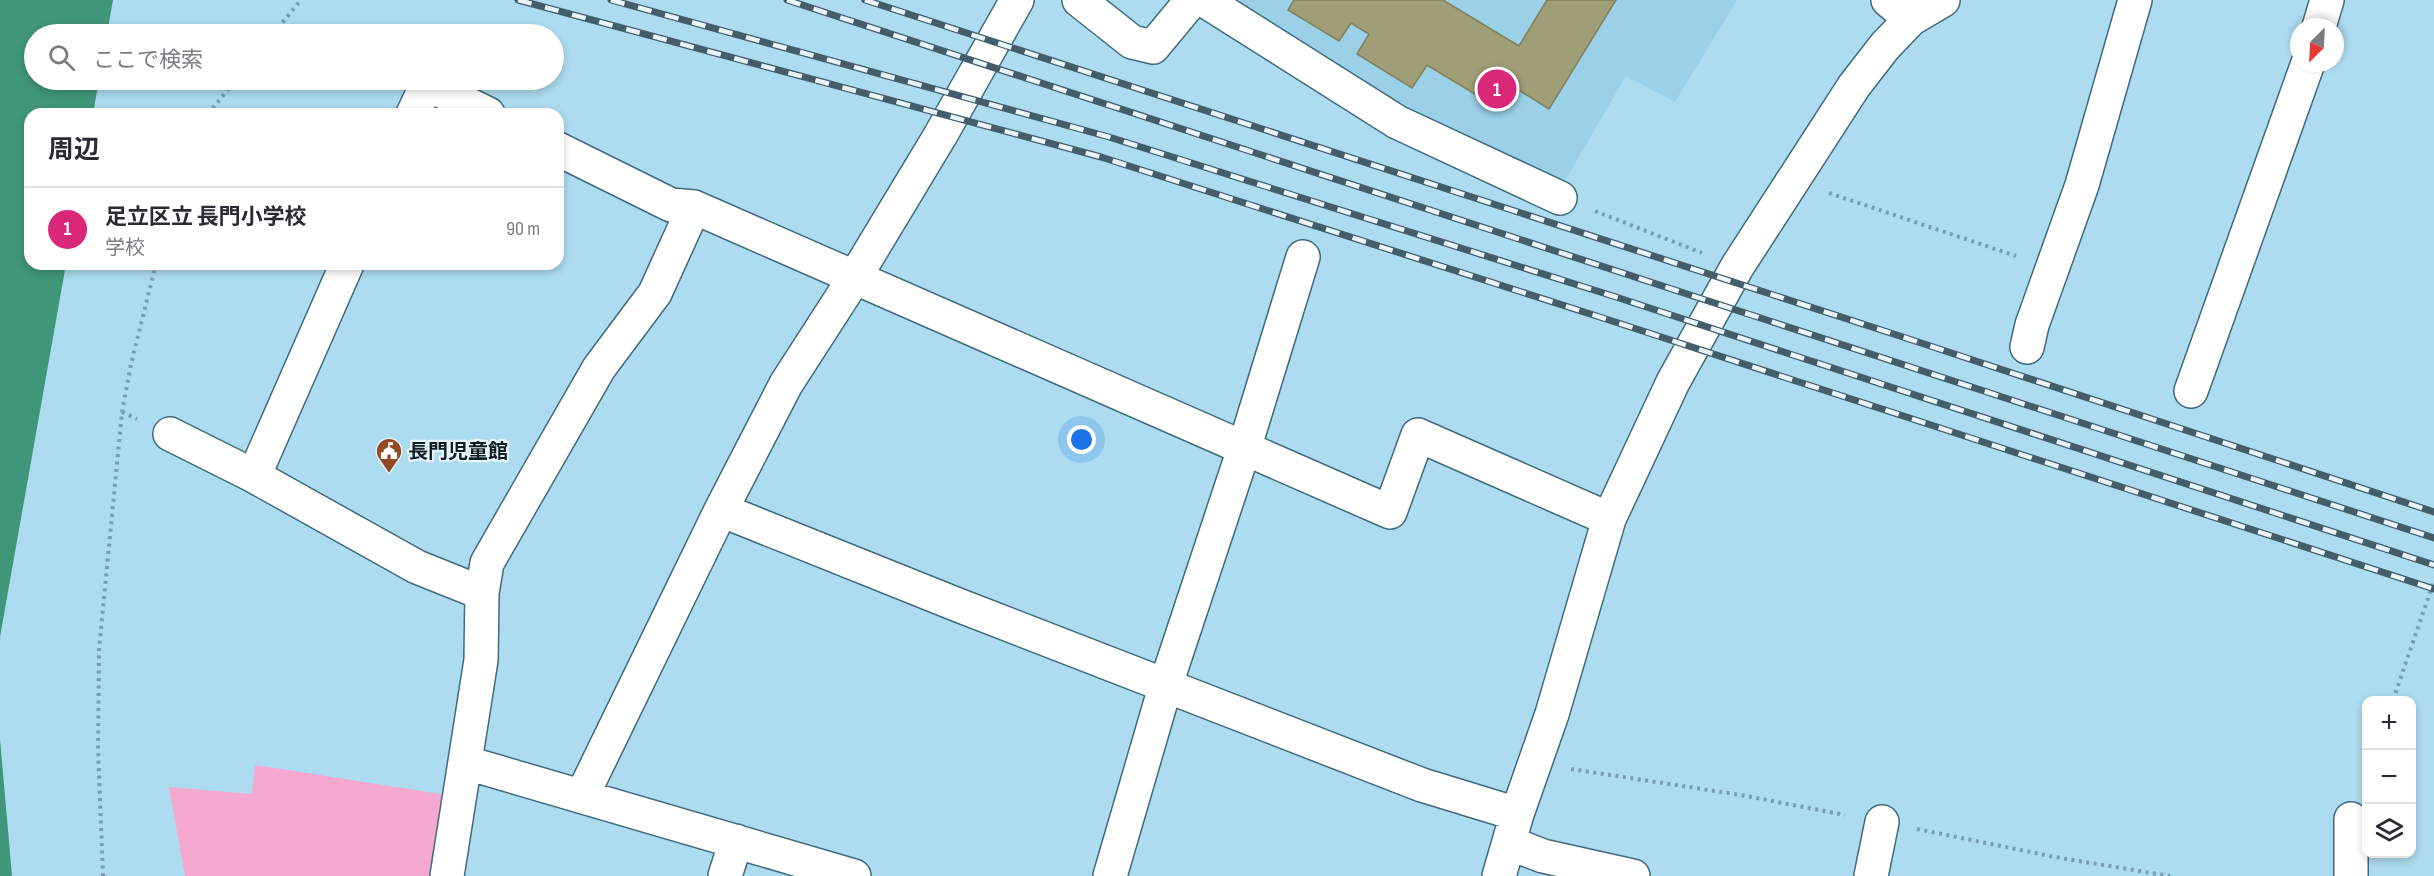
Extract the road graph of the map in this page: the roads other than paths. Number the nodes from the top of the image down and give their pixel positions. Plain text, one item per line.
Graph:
1 (1017, 0) edge
2 (1079, 0) edge
3 (1192, 0) edge
4 (1204, 0) edge
5 (1943, 0) edge
6 (2135, 0) edge
7 (2327, 0) edge
8 (1899, 9) edge
9 (2322, 18) edge
10 (2305, 72) edge
11 (424, 90) edge
12 (439, 90) edge
13 (416, 108) edge
14 (476, 108) edge
15 (564, 152) edge
16 (1560, 198) road end
17 (693, 207) junction
18 (1303, 257) dead end
19 (344, 270) edge
20 (855, 277) junction
21 (2027, 347) dead end
22 (2191, 391) dead end
23 (170, 434) dead end
24 (1244, 449) junction
25 (254, 476) junction
26 (721, 510) junction
27 (1609, 519) junction
28 (482, 593) junction
29 (1166, 684) junction
30 (467, 763) junction
31 (582, 796) junction
32 (2351, 819) dead end
33 (1882, 822) dead end
34 (1513, 828) junction
35 (736, 841) junction
36 (447, 876) edge
37 (725, 876) edge
38 (854, 876) edge
39 (1110, 876) edge
40 (1500, 876) edge
41 (1633, 876) edge
42 (1871, 876) edge
43 (2351, 876) edge

1 - 20 street
2 - 3 street
4 - 16 street
5 - 8 street
6 - 21 street
7 - 9 street
8 - 27 street
10 - 22 street
11 - 13 street
12 - 14 street
15 - 17 street
17 - 20 street
17 - 28 street
18 - 24 street
19 - 25 street
20 - 24 street
20 - 26 street
23 - 25 street
24 - 27 street
24 - 29 street
25 - 28 street
26 - 29 street
26 - 31 street
27 - 34 street
28 - 30 street
29 - 34 street
29 - 39 street
30 - 31 street
30 - 36 street
31 - 35 street
32 - 43 street
33 - 42 street
34 - 40 street
34 - 41 street
35 - 37 street
35 - 38 street

